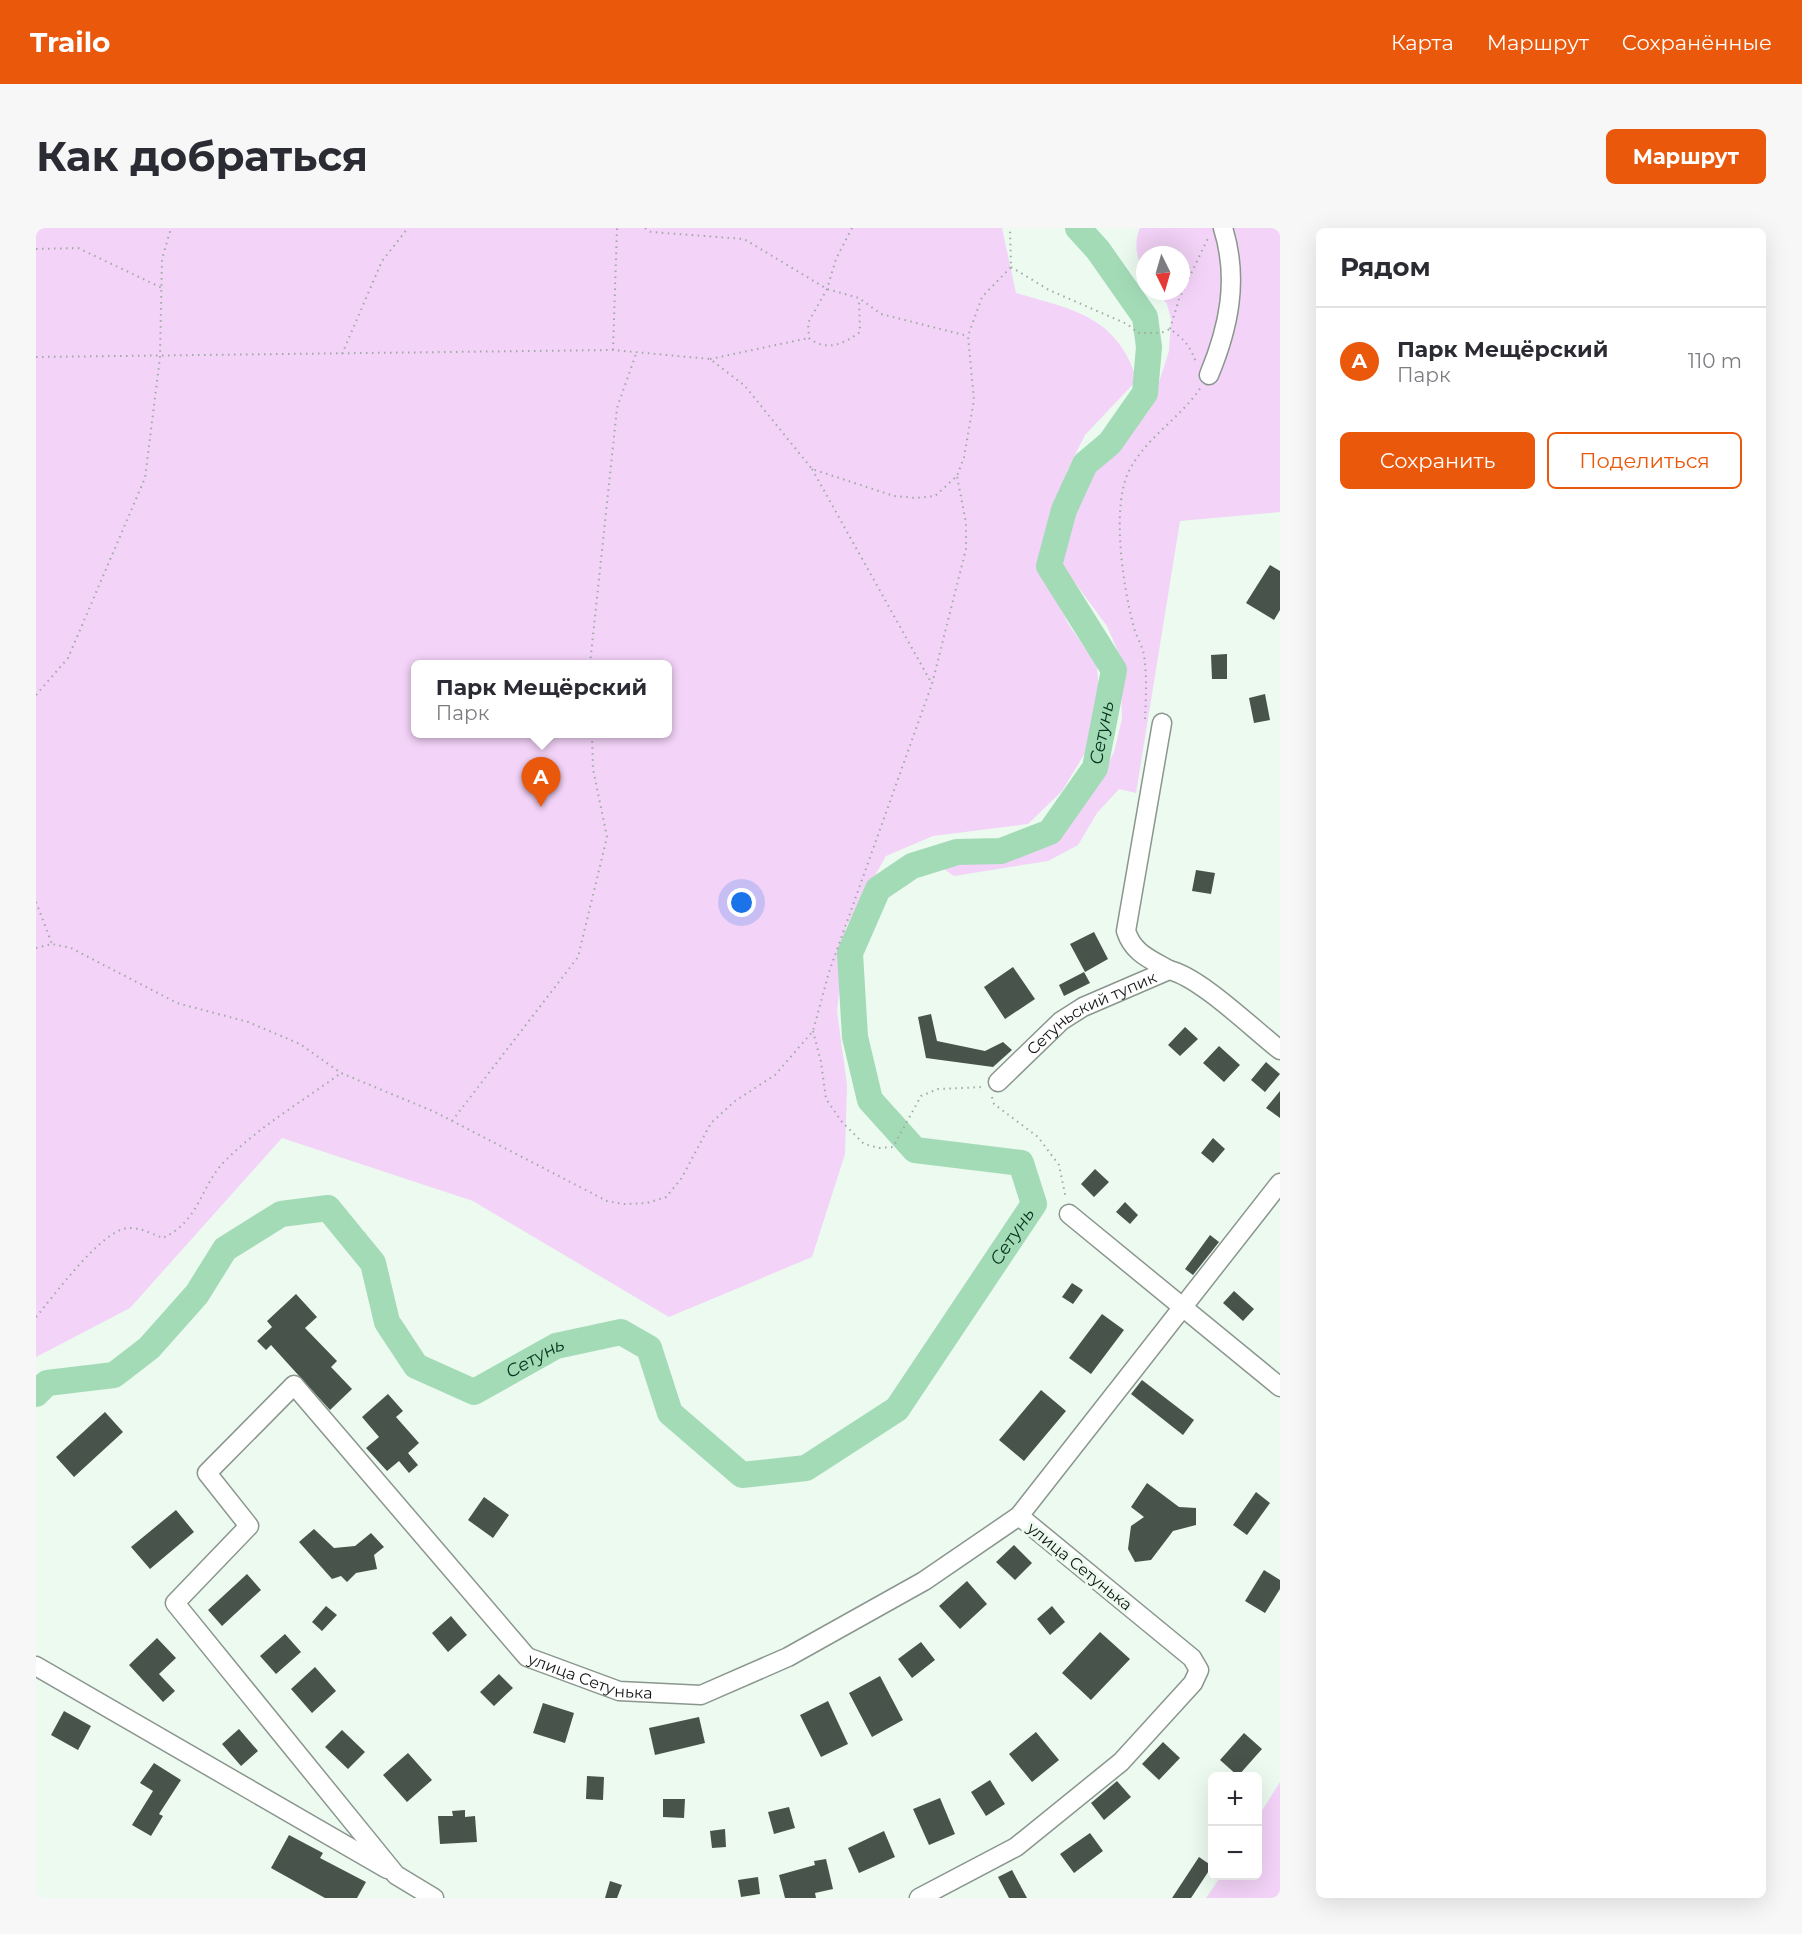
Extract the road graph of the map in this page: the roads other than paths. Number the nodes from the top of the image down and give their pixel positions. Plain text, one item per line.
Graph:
1 (1223, 228) edge
2 (1200, 376) road end
3 (1154, 724) road end
4 (1169, 970) junction
5 (1280, 1050) edge
6 (993, 1084) road end
7 (1280, 1183) edge
8 (1069, 1214) road end
9 (1182, 1307) junction
10 (1280, 1387) edge
11 (1018, 1516) junction
12 (36, 1666) edge
13 (396, 1875) junction
14 (434, 1898) edge
15 (919, 1898) edge

1 - 2 street
3 - 4 street
4 - 5 street, Сетуньский тупик
4 - 6 street, Сетуньский тупик
7 - 9 street
8 - 9 street
9 - 10 street
9 - 11 street
11 - 13 street, улица Сетунька
11 - 15 street, улица Сетунька
12 - 13 street
13 - 14 street, улица Сетунька

